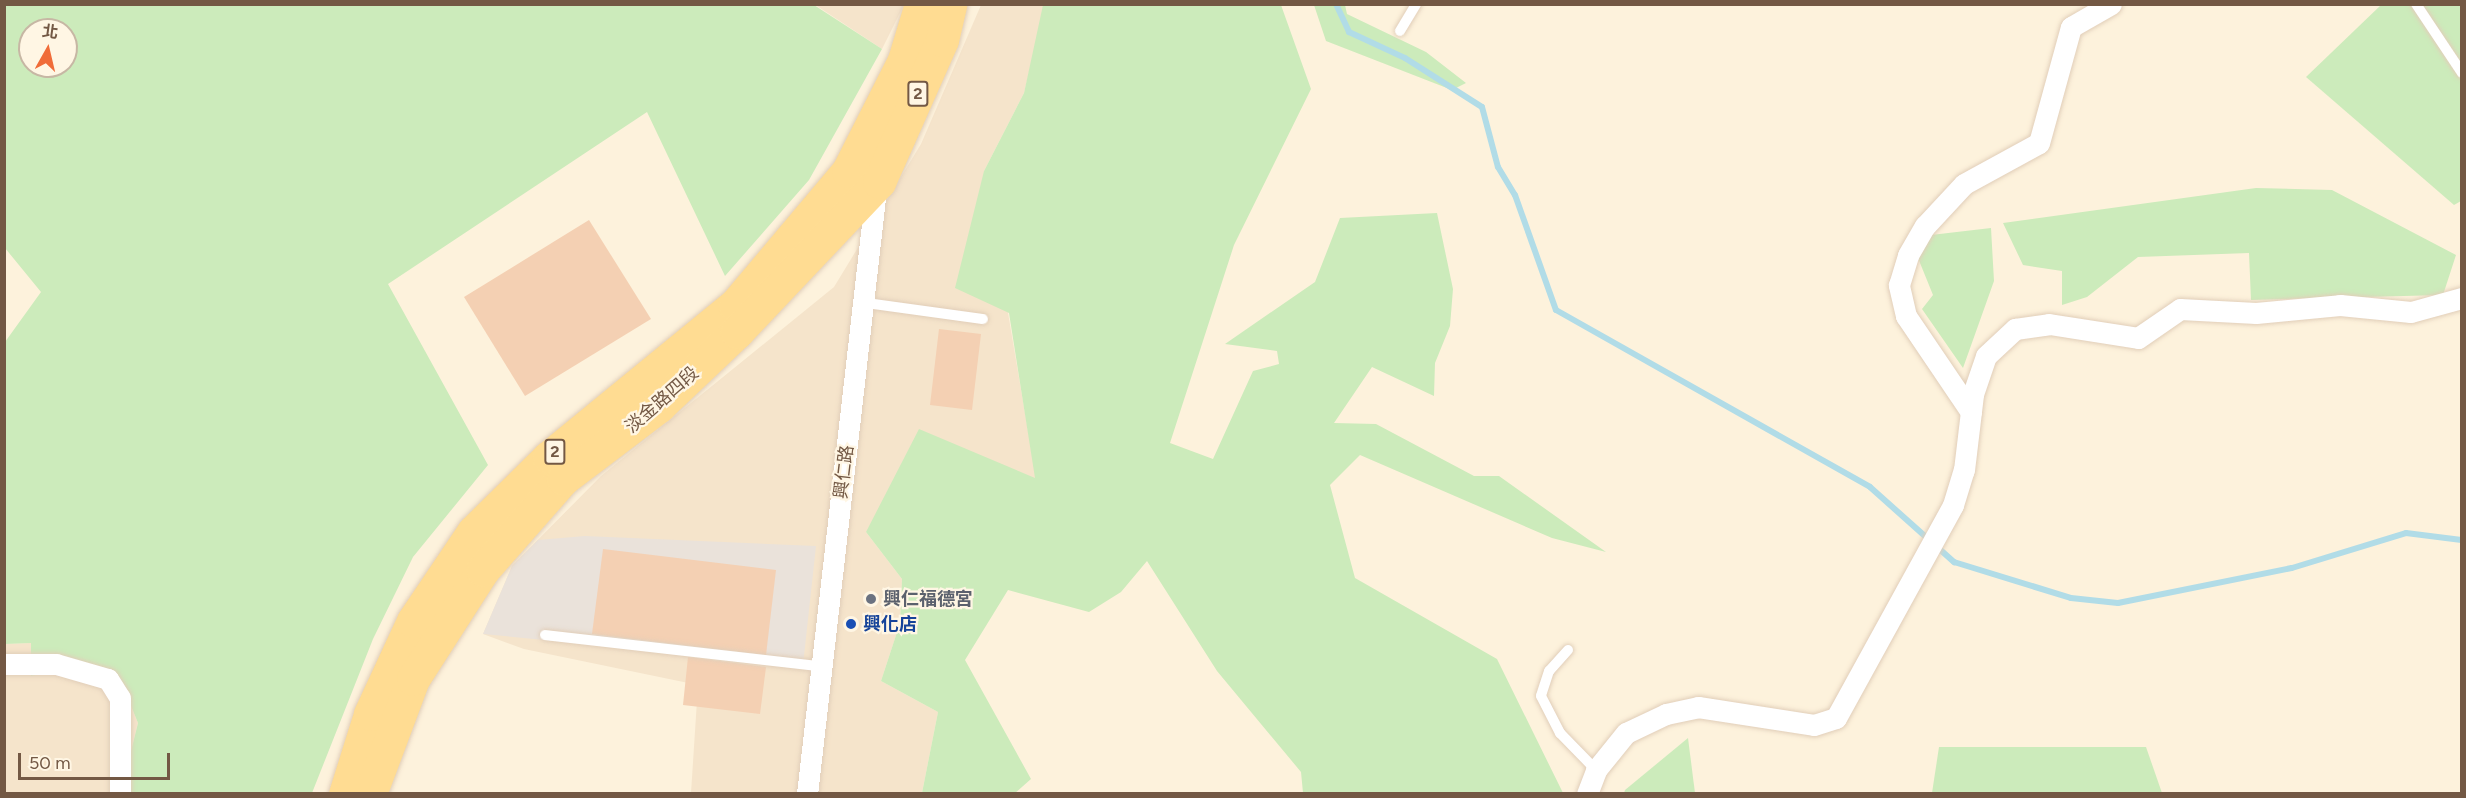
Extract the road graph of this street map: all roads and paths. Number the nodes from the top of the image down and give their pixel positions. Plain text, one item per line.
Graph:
1 (921, 4) edge
2 (950, 4) edge
3 (1416, 4) edge
4 (2112, 4) edge
5 (2416, 4) edge
6 (1400, 31) dead end
7 (2462, 73) edge
8 (848, 171) junction
9 (879, 182) junction
10 (2462, 298) edge
11 (866, 303) junction
12 (983, 319) dead end
13 (1971, 412) junction
14 (545, 635) dead end
15 (1568, 650) dead end
16 (4, 664) edge
17 (819, 666) junction
18 (1596, 770) junction
19 (120, 794) edge
20 (345, 794) edge
21 (370, 794) edge
22 (807, 794) edge
23 (1587, 794) edge

1 - 8 main road, 淡金路四段 / 2
2 - 9 main road, 淡金路四段 / 2
3 - 6 lane
4 - 13 street
5 - 7 lane
8 - 9 street
8 - 20 main road, 淡金路四段 / 2
9 - 11 street, 興仁路
9 - 21 main road, 淡金路四段 / 2
10 - 13 street
11 - 12 lane
11 - 17 street, 興仁路
13 - 18 street
14 - 17 lane
15 - 18 lane
16 - 19 street
17 - 22 street, 興仁路
18 - 23 street

